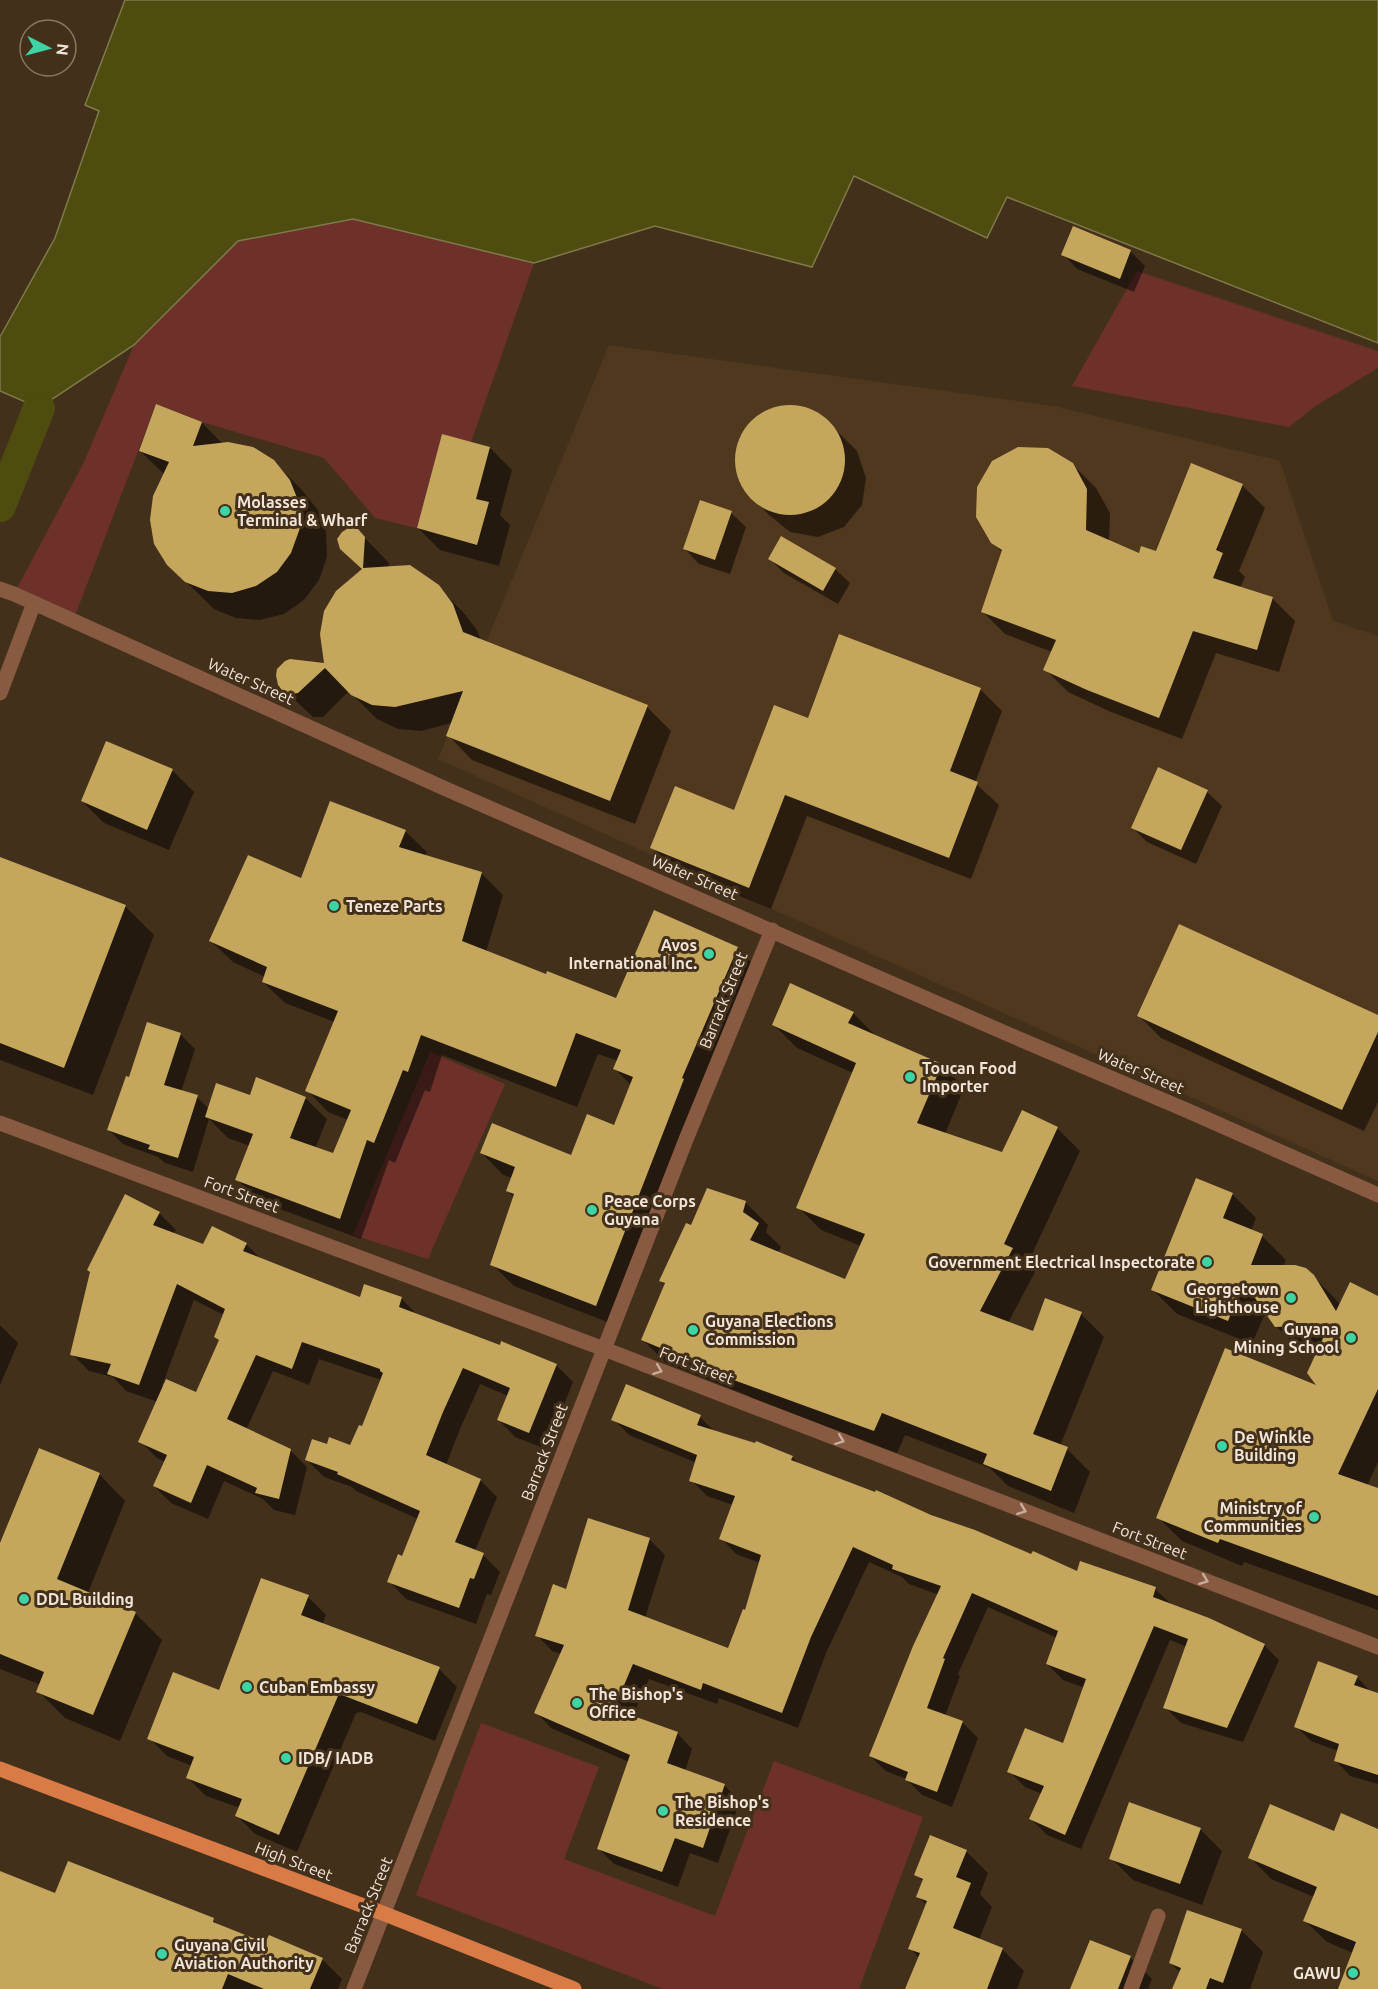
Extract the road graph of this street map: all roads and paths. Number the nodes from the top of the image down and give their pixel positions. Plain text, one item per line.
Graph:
1 (7, 591) edge
2 (34, 603) junction
3 (0, 693) edge
4 (772, 930) junction
5 (0, 1123) edge
6 (1378, 1195) edge
7 (604, 1349) junction
8 (1378, 1647) edge
9 (0, 1769) edge
10 (385, 1914) junction
11 (1158, 1916) dead end
12 (354, 1989) edge
13 (574, 1989) edge
14 (1131, 1989) edge

1 - 2 street, Water Street
2 - 3 street
2 - 4 street, Water Street
4 - 6 street, Water Street
4 - 7 street, Barrack Street
5 - 7 street, Fort Street
7 -> 8 street, Fort Street
7 - 10 street, Barrack Street
9 - 10 main road, High Street
10 - 12 street, Barrack Street
10 - 13 main road, High Street
11 - 14 street

